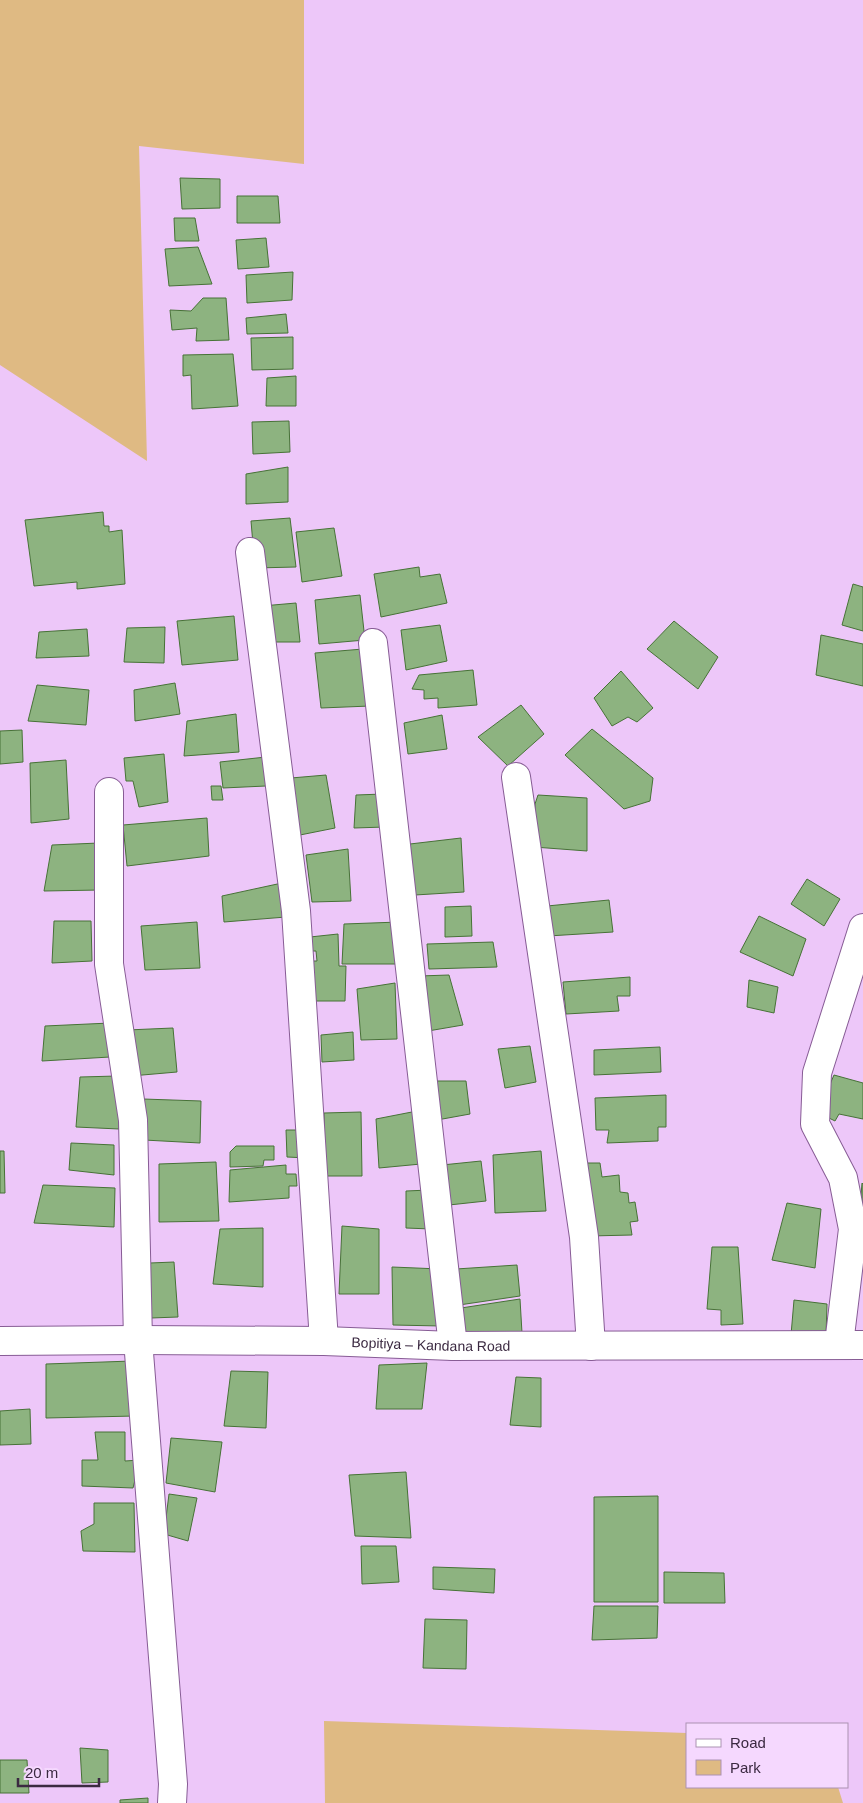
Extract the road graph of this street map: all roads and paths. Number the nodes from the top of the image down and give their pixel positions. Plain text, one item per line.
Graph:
1 (250, 552) dead end
2 (373, 643) dead end
3 (516, 777) dead end
4 (109, 792) dead end
5 (863, 928) edge
6 (138, 1340) junction
7 (0, 1341) edge
8 (324, 1341) junction
9 (851, 1344) edge
10 (453, 1346) junction
11 (591, 1346) junction
12 (172, 1803) edge

1 - 8 street
2 - 10 street
3 - 11 street
4 - 6 street
5 - 9 street
6 - 7 street, Bopitiya – Kandana Road
6 - 8 street, Bopitiya – Kandana Road
6 - 12 street
8 - 10 street, Bopitiya – Kandana Road
9 - 11 street, Bopitiya – Kandana Road
10 - 11 street, Bopitiya – Kandana Road

